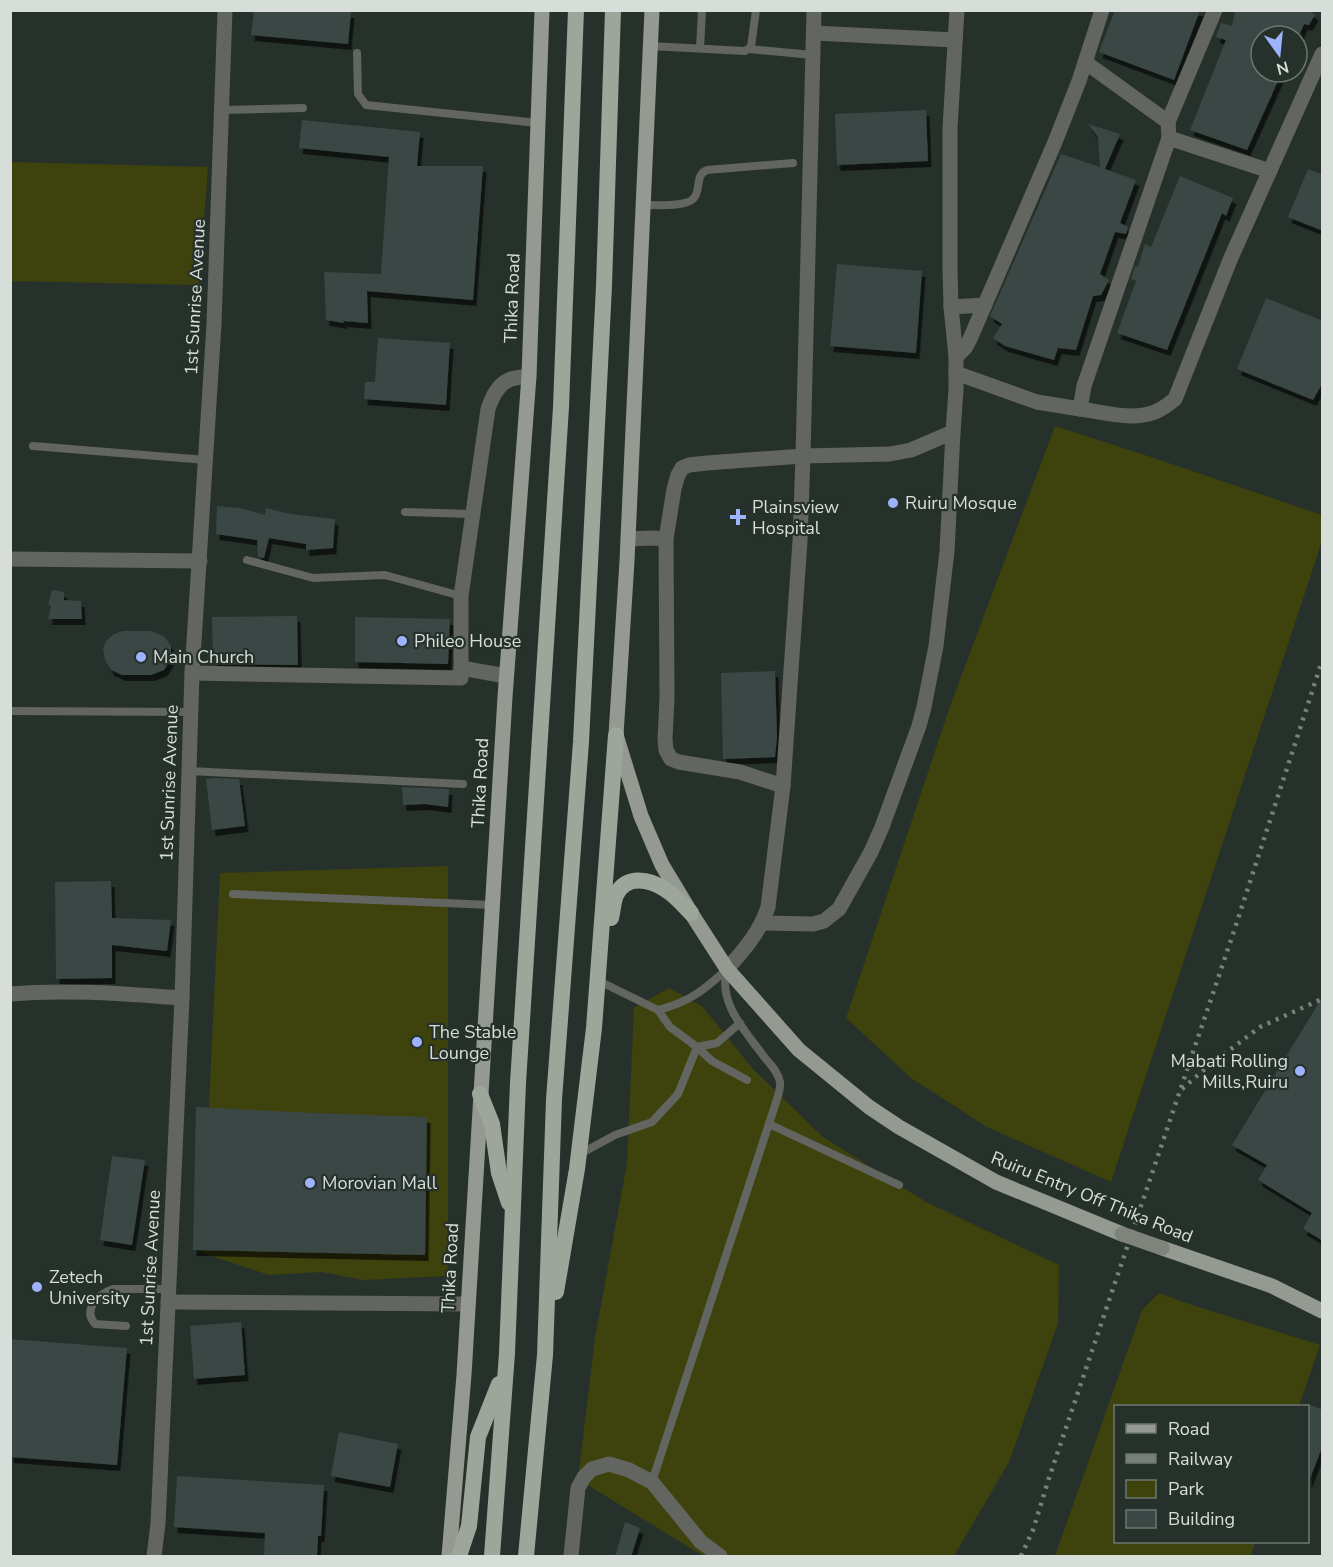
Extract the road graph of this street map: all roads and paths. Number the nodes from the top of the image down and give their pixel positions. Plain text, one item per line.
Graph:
1 (225, 10) edge
2 (542, 10) edge
3 (576, 10) edge
4 (613, 10) edge
5 (652, 10) edge
6 (702, 10) edge
7 (756, 10) edge
8 (814, 10) edge
9 (957, 10) edge
10 (1102, 10) edge
11 (1215, 10) edge
12 (814, 33) junction
13 (955, 40) junction
14 (650, 46) junction
15 (700, 48) junction
16 (748, 50) junction
17 (357, 53) dead end
18 (1323, 54) edge
19 (813, 56) junction
20 (1085, 62) junction
21 (303, 108) dead end
22 (222, 110) junction
23 (1167, 122) junction
24 (538, 123) junction
25 (1169, 138) junction
26 (793, 163) dead end
27 (1270, 171) junction
28 (644, 205) junction
29 (985, 305) junction
30 (951, 307) junction
31 (956, 357) junction
32 (956, 373) junction
33 (529, 376) junction
34 (1080, 409) junction
35 (953, 432) junction
36 (33, 446) dead end
37 (803, 456) junction
38 (206, 460) junction
39 (405, 512) dead end
40 (473, 514) junction
41 (628, 539) junction
42 (666, 539) junction
43 (10, 559) edge
44 (247, 560) dead end
45 (200, 561) junction
46 (461, 596) junction
47 (461, 668) junction
48 (192, 673) junction
49 (506, 676) junction
50 (10, 711) edge
51 (191, 712) junction
52 (616, 735) junction
53 (189, 771) junction
54 (462, 784) dead end
55 (783, 786) junction
56 (233, 894) dead end
57 (492, 905) junction
58 (691, 913) junction
59 (763, 923) junction
60 (727, 969) junction
61 (601, 982) junction
62 (10, 994) edge
63 (182, 998) junction
64 (658, 1010) junction
65 (740, 1023) junction
66 (594, 1028) junction
67 (697, 1047) junction
68 (747, 1080) dead end
69 (480, 1094) junction
70 (769, 1124) junction
71 (579, 1155) junction
72 (899, 1185) dead end
73 (512, 1213) junction
74 (168, 1296) junction
75 (467, 1304) junction
76 (1323, 1311) edge
77 (126, 1326) dead end
78 (545, 1355) junction
79 (506, 1368) junction
80 (652, 1482) junction
81 (154, 1557) edge
82 (449, 1557) edge
83 (459, 1557) edge
84 (492, 1557) edge
85 (526, 1557) edge
86 (571, 1557) edge
87 (720, 1557) edge

1 - 22 street, 1st Sunrise Avenue
2 - 24 main road, Thika Road
3 - 73 highway
4 - 78 highway
5 - 14 main road
6 - 15 lane
7 - 16 lane
8 - 12 street
9 - 13 street
10 - 20 street
11 - 23 street
12 - 13 street
12 - 19 street
13 - 30 street
14 - 15 lane
14 - 28 main road
15 - 16 lane
16 - 19 lane
17 - 24 lane
18 - 27 street
19 - 37 street
20 - 23 street
20 - 29 street
21 - 22 lane
22 - 38 street, 1st Sunrise Avenue
23 - 25 street
24 - 33 main road, Thika Road
25 - 27 street
25 - 34 street
26 - 28 lane
27 - 34 street
28 - 41 main road
29 - 30 street
29 - 31 street
30 - 31 street
31 - 32 street
32 - 34 street
32 - 35 street
33 - 40 street
33 - 49 main road, Thika Road
35 - 37 street
35 - 59 street
36 - 38 lane
37 - 42 street
37 - 55 street
38 - 45 street, 1st Sunrise Avenue
39 - 40 lane
40 - 46 street
41 - 42 street
41 - 52 main road
42 - 55 street
43 - 45 street
44 - 46 lane
45 - 48 street, 1st Sunrise Avenue
46 - 47 street
47 - 48 street
47 - 49 street
48 - 51 street, 1st Sunrise Avenue
49 - 57 main road, Thika Road
50 - 51 lane
51 - 53 street, 1st Sunrise Avenue
52 - 58 main road, Ruiru Entry Off Thika Road
52 - 66 highway
53 - 54 lane
53 - 63 street, 1st Sunrise Avenue
55 - 59 street
56 - 57 lane
57 - 69 main road, Thika Road
58 - 60 main road, Ruiru Entry Off Thika Road
58 - 61 highway
59 - 60 street
60 - 64 lane
60 - 65 lane
60 - 76 main road, Ruiru Entry Off Thika Road, bridge
61 - 64 lane
61 - 66 highway
62 - 63 street
63 - 74 street, 1st Sunrise Avenue
64 - 67 lane
65 - 67 lane
65 - 70 lane
66 - 71 highway
67 - 68 lane
67 - 71 lane
69 - 73 highway
69 - 75 main road, Thika Road
70 - 72 lane
70 - 80 lane
71 - 78 highway
73 - 79 highway
74 - 75 street
74 - 77 lane
74 - 81 street, 1st Sunrise Avenue
75 - 82 main road, Thika Road
78 - 85 highway
79 - 83 highway
79 - 84 highway
80 - 86 street
80 - 87 street

